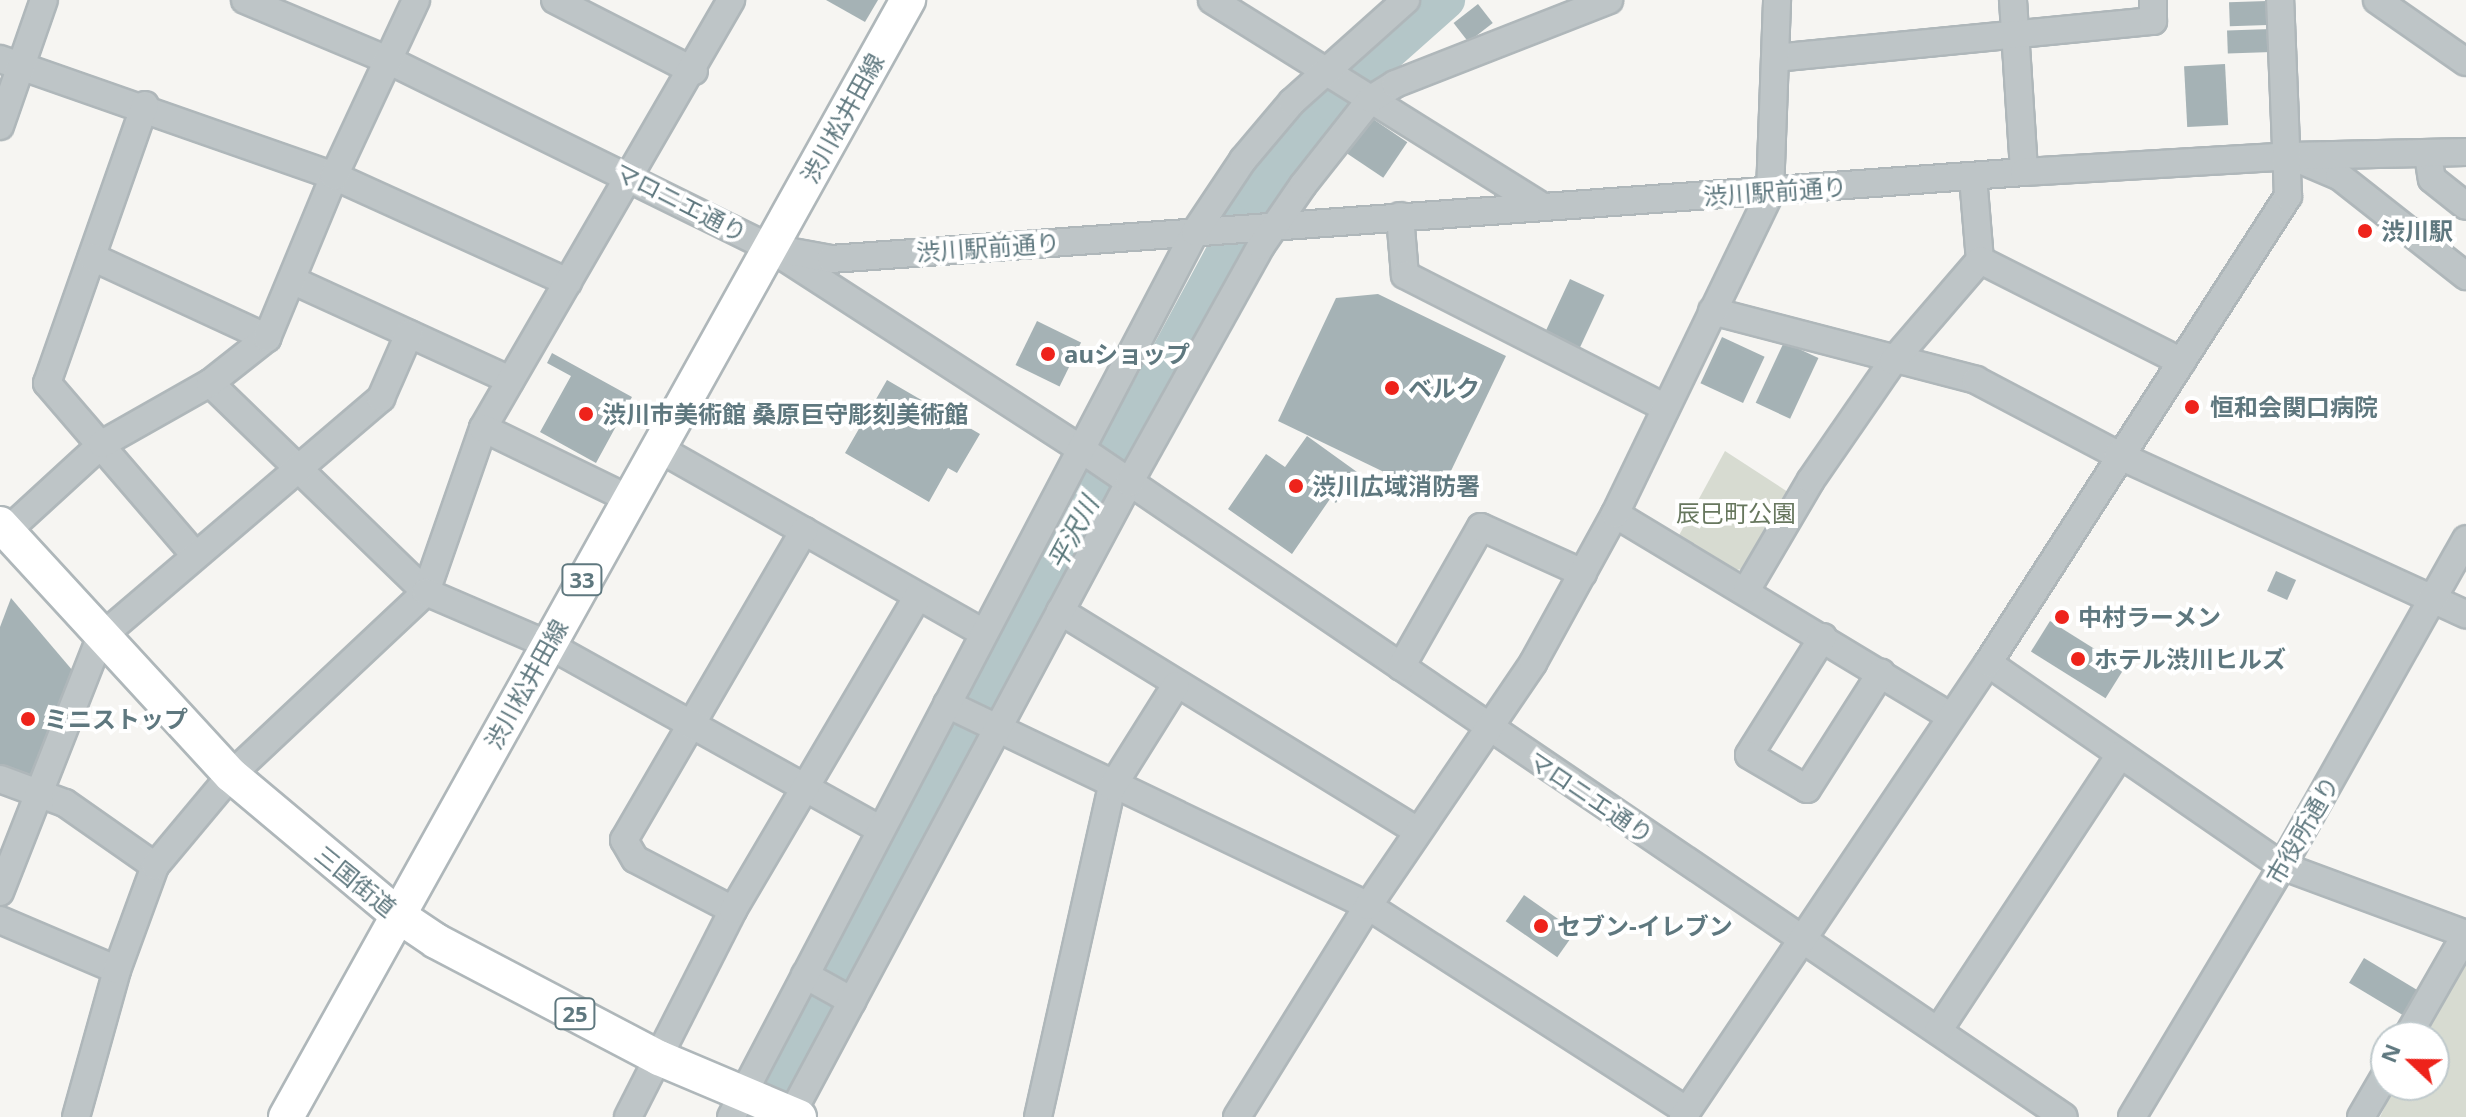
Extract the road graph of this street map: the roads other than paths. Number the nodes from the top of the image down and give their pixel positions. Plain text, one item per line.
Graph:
1 (44, 0) edge
2 (245, 0) edge
3 (416, 0) edge
4 (555, 0) edge
5 (731, 0) edge
6 (908, 0) edge
7 (1212, 0) edge
8 (1406, 0) edge
9 (1609, 0) edge
10 (1777, 0) edge
11 (2013, 0) edge
12 (2153, 0) edge
13 (2280, 0) edge
14 (2377, 0) edge
15 (2016, 34) junction
16 (1775, 58) junction
17 (390, 61) junction
18 (10, 62) edge
19 (2466, 62) edge
20 (694, 71) junction
21 (1327, 71) junction
22 (1368, 97) junction
23 (145, 105) junction
24 (0, 126) edge
25 (2466, 152) edge
26 (2428, 155) junction
27 (2290, 156) junction
28 (2024, 172) junction
29 (334, 176) junction
30 (631, 176) junction
31 (1973, 177) junction
32 (1770, 193) junction
33 (1539, 204) junction
34 (2466, 206) edge
35 (1400, 216) junction
36 (1267, 227) junction
37 (1201, 232) junction
38 (770, 248) junction
39 (92, 257) junction
40 (1980, 260) junction
41 (2466, 276) edge
42 (294, 281) junction
43 (568, 282) junction
44 (1712, 311) junction
45 (409, 334) junction
46 (267, 338) junction
47 (1893, 361) junction
48 (2182, 362) junction
49 (510, 380) junction
50 (210, 383) junction
51 (1664, 407) junction
52 (483, 428) junction
53 (102, 444) junction
54 (658, 448) junction
55 (1084, 452) junction
56 (2118, 455) junction
57 (300, 465) junction
58 (1124, 479) junction
59 (627, 498) junction
60 (1615, 514) junction
61 (3, 528) edge
62 (804, 531) junction
63 (2466, 539) edge
64 (193, 553) junction
65 (1583, 573) junction
66 (1747, 589) junction
67 (426, 592) junction
68 (918, 596) junction
69 (2432, 600) junction
70 (1060, 611) junction
71 (2466, 614) edge
72 (984, 633) junction
73 (1823, 637) junction
74 (100, 638) junction
75 (547, 644) junction
76 (1988, 663) junction
77 (1401, 667) junction
78 (1881, 673) junction
79 (1176, 685) junction
80 (953, 708) junction
81 (1950, 716) junction
82 (690, 724) junction
83 (994, 728) junction
84 (1490, 728) junction
85 (2120, 755) junction
86 (231, 775) junction
87 (0, 779) edge
88 (804, 785) junction
89 (1112, 787) junction
90 (40, 793) junction
91 (880, 829) junction
92 (1418, 831) junction
93 (155, 866) junction
94 (2282, 866) junction
95 (0, 892) edge
96 (1368, 906) junction
97 (733, 910) junction
98 (399, 916) junction
99 (0, 920) edge
100 (2466, 934) edge
101 (1802, 939) junction
102 (117, 970) junction
103 (806, 976) junction
104 (851, 1001) junction
105 (2416, 1021) edge
106 (1938, 1031) junction
107 (659, 1058) junction
108 (771, 1110) edge
109 (1685, 1114) edge
110 (76, 1117) edge
111 (286, 1117) edge
112 (628, 1117) edge
113 (1038, 1117) edge
114 (1237, 1117) edge
115 (2064, 1117) edge
116 (2132, 1117) edge

1 - 18 street
2 - 17 street, マロニエ通り
3 - 17 street
4 - 20 street
5 - 20 street
6 - 38 main road, 渋川松井田線 / 33
7 - 21 street
8 - 21 street
9 - 22 street
10 - 16 street
11 - 15 street
12 - 15 street
13 - 27 street
14 - 19 street
15 - 16 street
15 - 28 street
16 - 32 street
17 - 29 street
17 - 30 street, マロニエ通り
18 - 23 street
18 - 24 street
20 - 30 street
21 - 22 street
21 - 37 street
22 - 33 street
22 - 36 street
23 - 29 street
23 - 39 street
25 - 26 street, 渋川駅前通り
26 - 27 street, 渋川駅前通り
26 - 34 street
27 - 28 street, 渋川駅前通り
27 - 41 street
27 - 48 street
28 - 31 street, 渋川駅前通り
29 - 42 street
29 - 43 street
30 - 38 street, マロニエ通り
30 - 43 street
31 - 32 street, 渋川駅前通り
31 - 40 street
32 - 33 street, 渋川駅前通り
32 - 44 street
33 - 35 street, 渋川駅前通り
35 - 36 street, 渋川駅前通り
35 - 51 street
36 - 37 street, 渋川駅前通り
36 - 58 street
37 - 38 street, 渋川駅前通り
37 - 55 street
38 - 54 main road, 渋川松井田線 / 33
38 - 55 street, マロニエ通り
39 - 46 street
39 - 53 street
40 - 47 street
40 - 48 street
42 - 45 street
42 - 46 street
43 - 49 street
44 - 47 street
44 - 51 street
45 - 49 street
45 - 57 street
46 - 50 street
47 - 56 street
47 - 66 street
48 - 56 street
49 - 52 street
50 - 53 street
50 - 57 street
51 - 60 street
52 - 59 street
52 - 67 street
53 - 61 street
53 - 64 street
54 - 59 main road, 渋川松井田線 / 33
54 - 62 street
55 - 58 street, マロニエ通り
55 - 72 street
56 - 69 street
56 - 76 street
57 - 64 street
57 - 67 street
58 - 70 street
58 - 77 street, マロニエ通り
59 - 75 main road, 渋川松井田線 / 33
60 - 65 street
60 - 66 street
61 - 74 main road, 三国街道 / 25
62 - 68 street
62 - 82 street
63 - 69 street, 市役所通り
64 - 74 street
65 - 77 street
65 - 84 street
66 - 73 street
67 - 75 street
67 - 86 street
68 - 72 street
68 - 88 street
69 - 71 street
69 - 94 street, 市役所通り
70 - 79 street
70 - 83 street
72 - 80 street
73 - 78 street
73 - 78 street
74 - 86 main road, 三国街道 / 25
74 - 90 street
75 - 82 street
75 - 98 main road, 渋川松井田線 / 33
76 - 81 street
76 - 85 street
77 - 84 street, マロニエ通り
78 - 81 street
79 - 89 street
79 - 92 street
80 - 83 street
80 - 91 street
81 - 101 street
82 - 88 street
82 - 97 street
83 - 89 street
83 - 104 street
84 - 92 street
84 - 101 street, マロニエ通り
85 - 94 street
85 - 106 street
86 - 93 street
86 - 98 main road, 三国街道 / 25
87 - 90 street
88 - 91 street
88 - 97 street
89 - 96 street
89 - 113 street
90 - 93 street
90 - 95 street
91 - 103 street
92 - 96 street
93 - 102 street
94 - 100 street
94 - 116 street, 市役所通り
96 - 109 street
96 - 114 street
97 - 107 street
98 - 107 main road, 三国街道 / 25
98 - 111 main road, 渋川松井田線 / 33
99 - 102 street
100 - 105 street
101 - 106 street, マロニエ通り
101 - 109 street
102 - 110 street
103 - 104 street
103 - 108 street
104 - 108 street
106 - 115 street, マロニエ通り
107 - 108 main road, 三国街道 / 25
107 - 112 street

